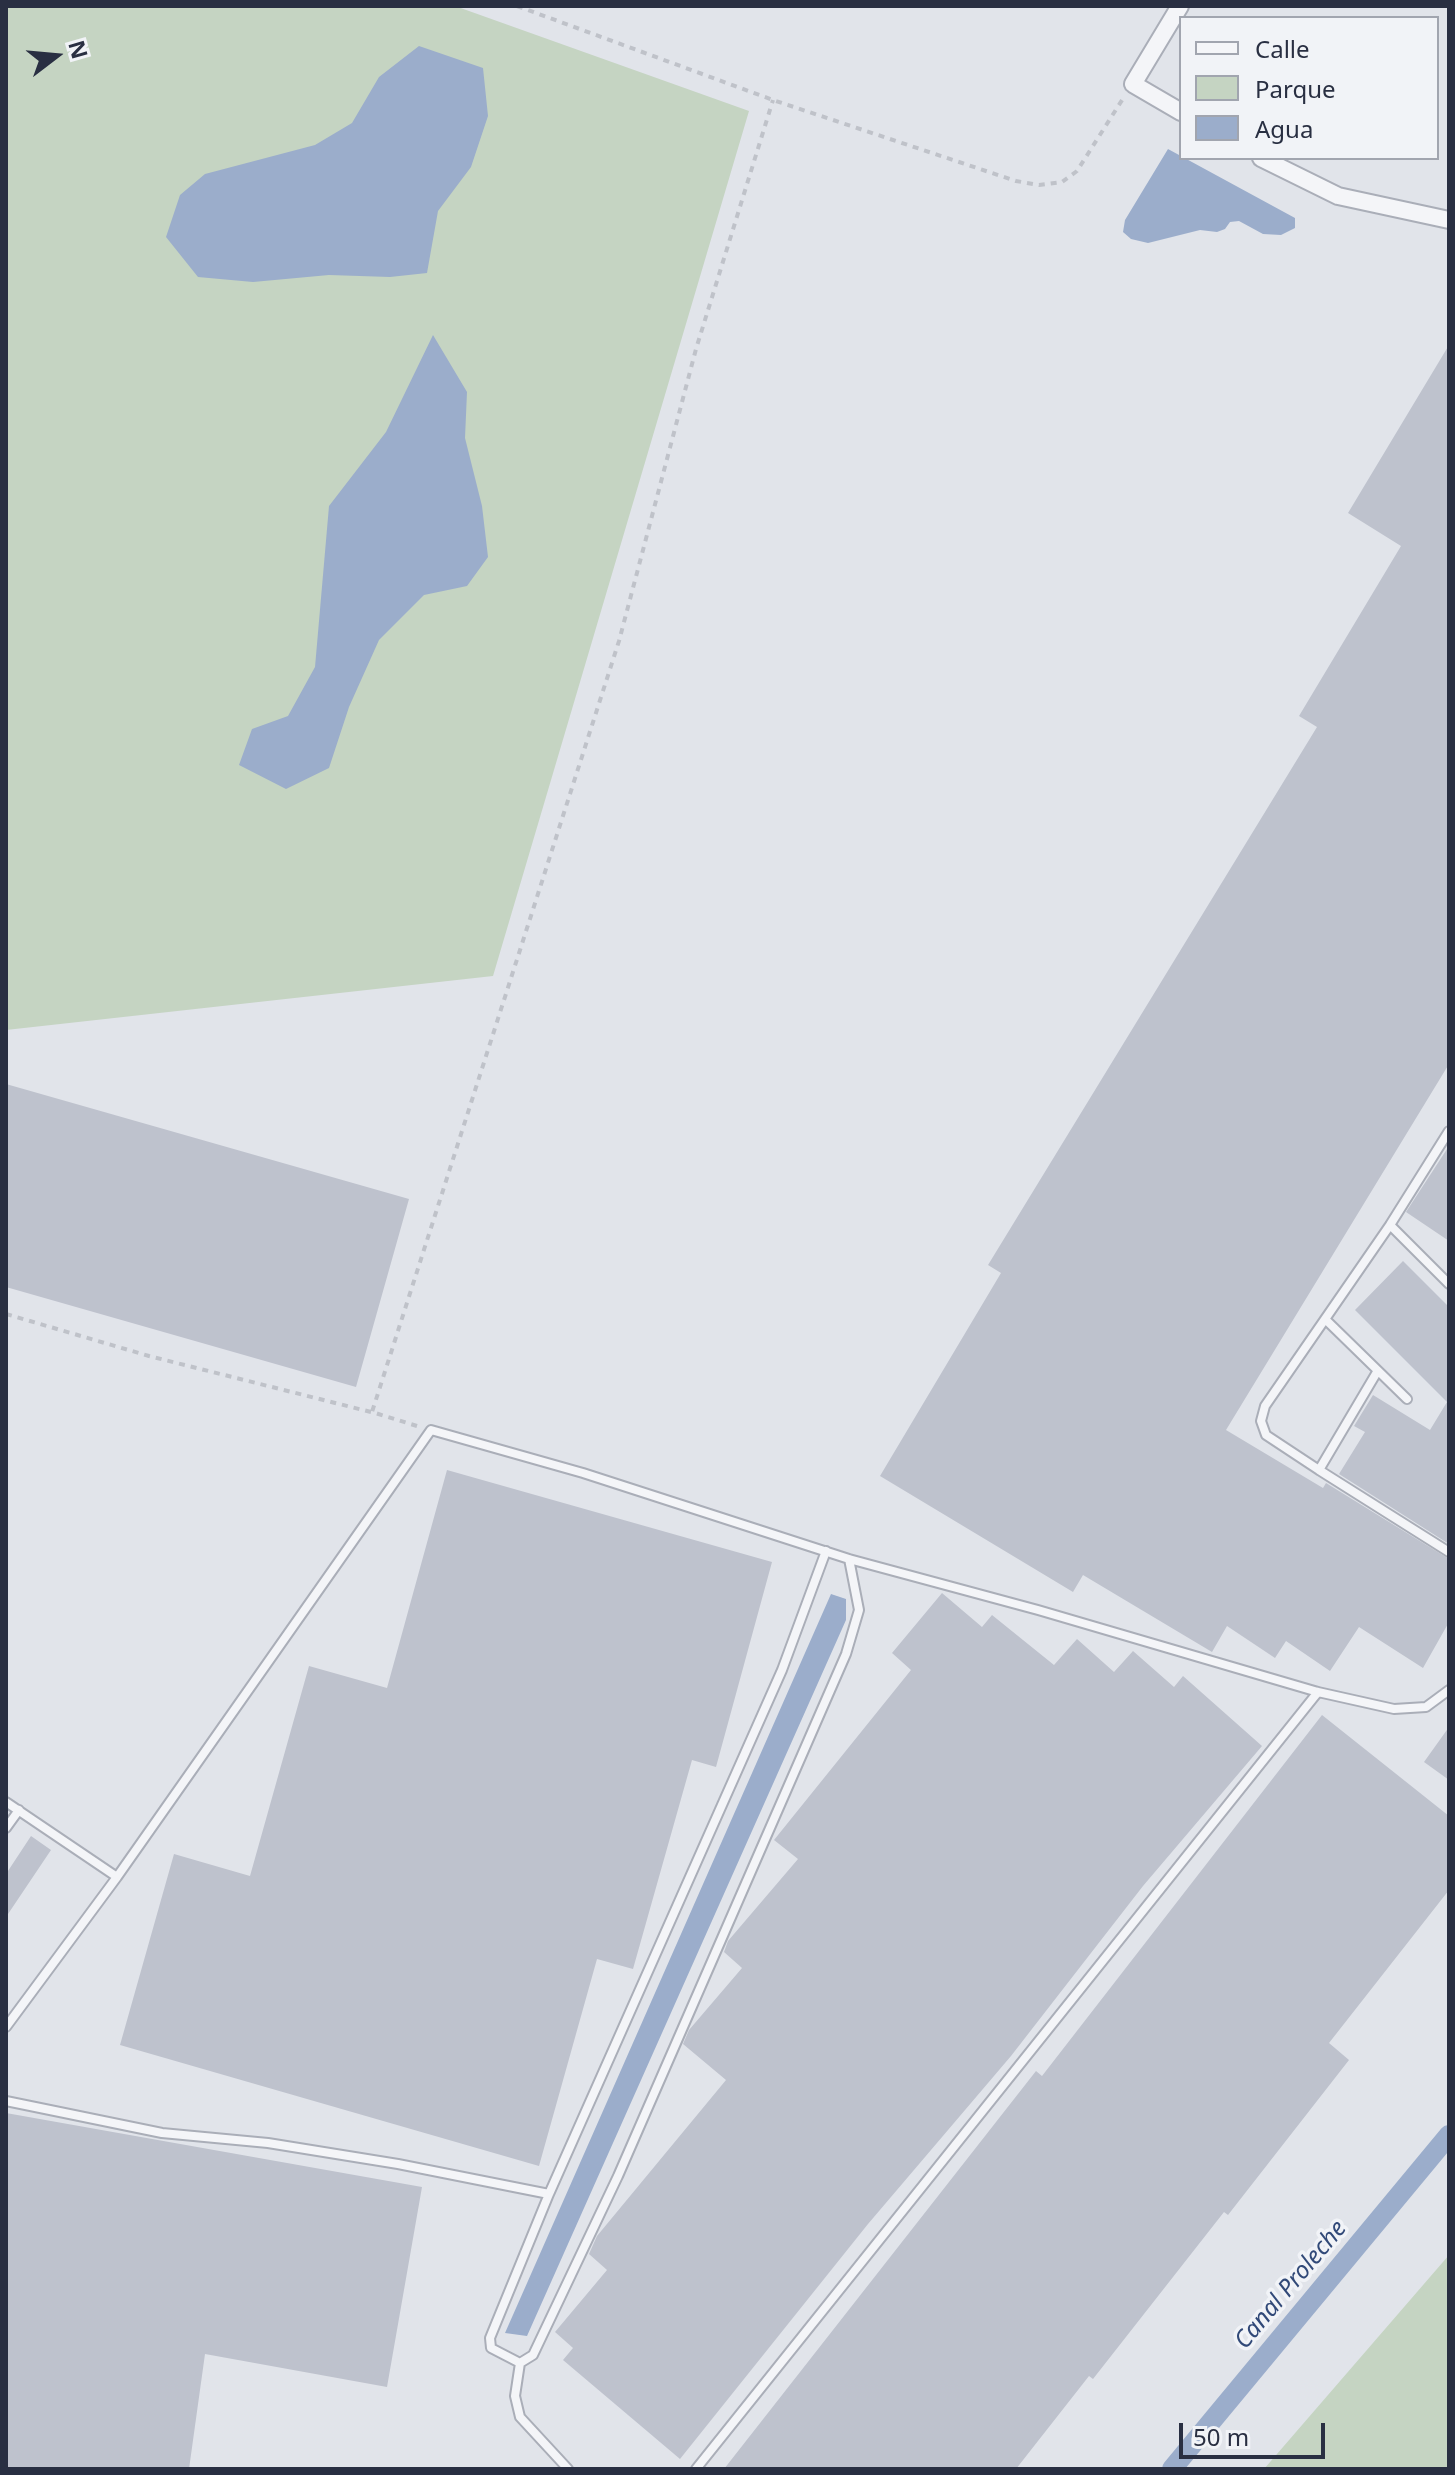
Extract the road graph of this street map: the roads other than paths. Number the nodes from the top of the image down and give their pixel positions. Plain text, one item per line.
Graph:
1 (1180, 6) edge
2 (1179, 111) edge
3 (1265, 160) edge
4 (1449, 220) edge
5 (1449, 1131) edge
6 (1390, 1225) junction
7 (1449, 1284) edge
8 (1325, 1319) junction
9 (1377, 1372) junction
10 (1407, 1399) dead end
11 (1319, 1470) junction
12 (826, 1551) junction
13 (1449, 1552) edge
14 (849, 1559) junction
15 (1449, 1690) edge
16 (1318, 1692) junction
17 (6, 1802) edge
18 (19, 1810) junction
19 (6, 1828) edge
20 (117, 1877) junction
21 (6, 2027) edge
22 (6, 2101) edge
23 (549, 2194) junction
24 (520, 2363) junction
25 (568, 2469) edge
26 (696, 2469) edge

1 - 2 street
3 - 4 street
5 - 6 lane
6 - 7 lane
6 - 8 lane
8 - 9 lane
8 - 11 lane
9 - 10 lane
9 - 11 lane
11 - 13 lane
12 - 14 lane
12 - 20 lane
12 - 23 lane
14 - 16 lane
14 - 24 lane
15 - 16 lane
16 - 26 lane
17 - 18 lane
18 - 19 lane
18 - 20 lane
20 - 21 lane
22 - 23 lane
23 - 24 lane
24 - 25 lane

